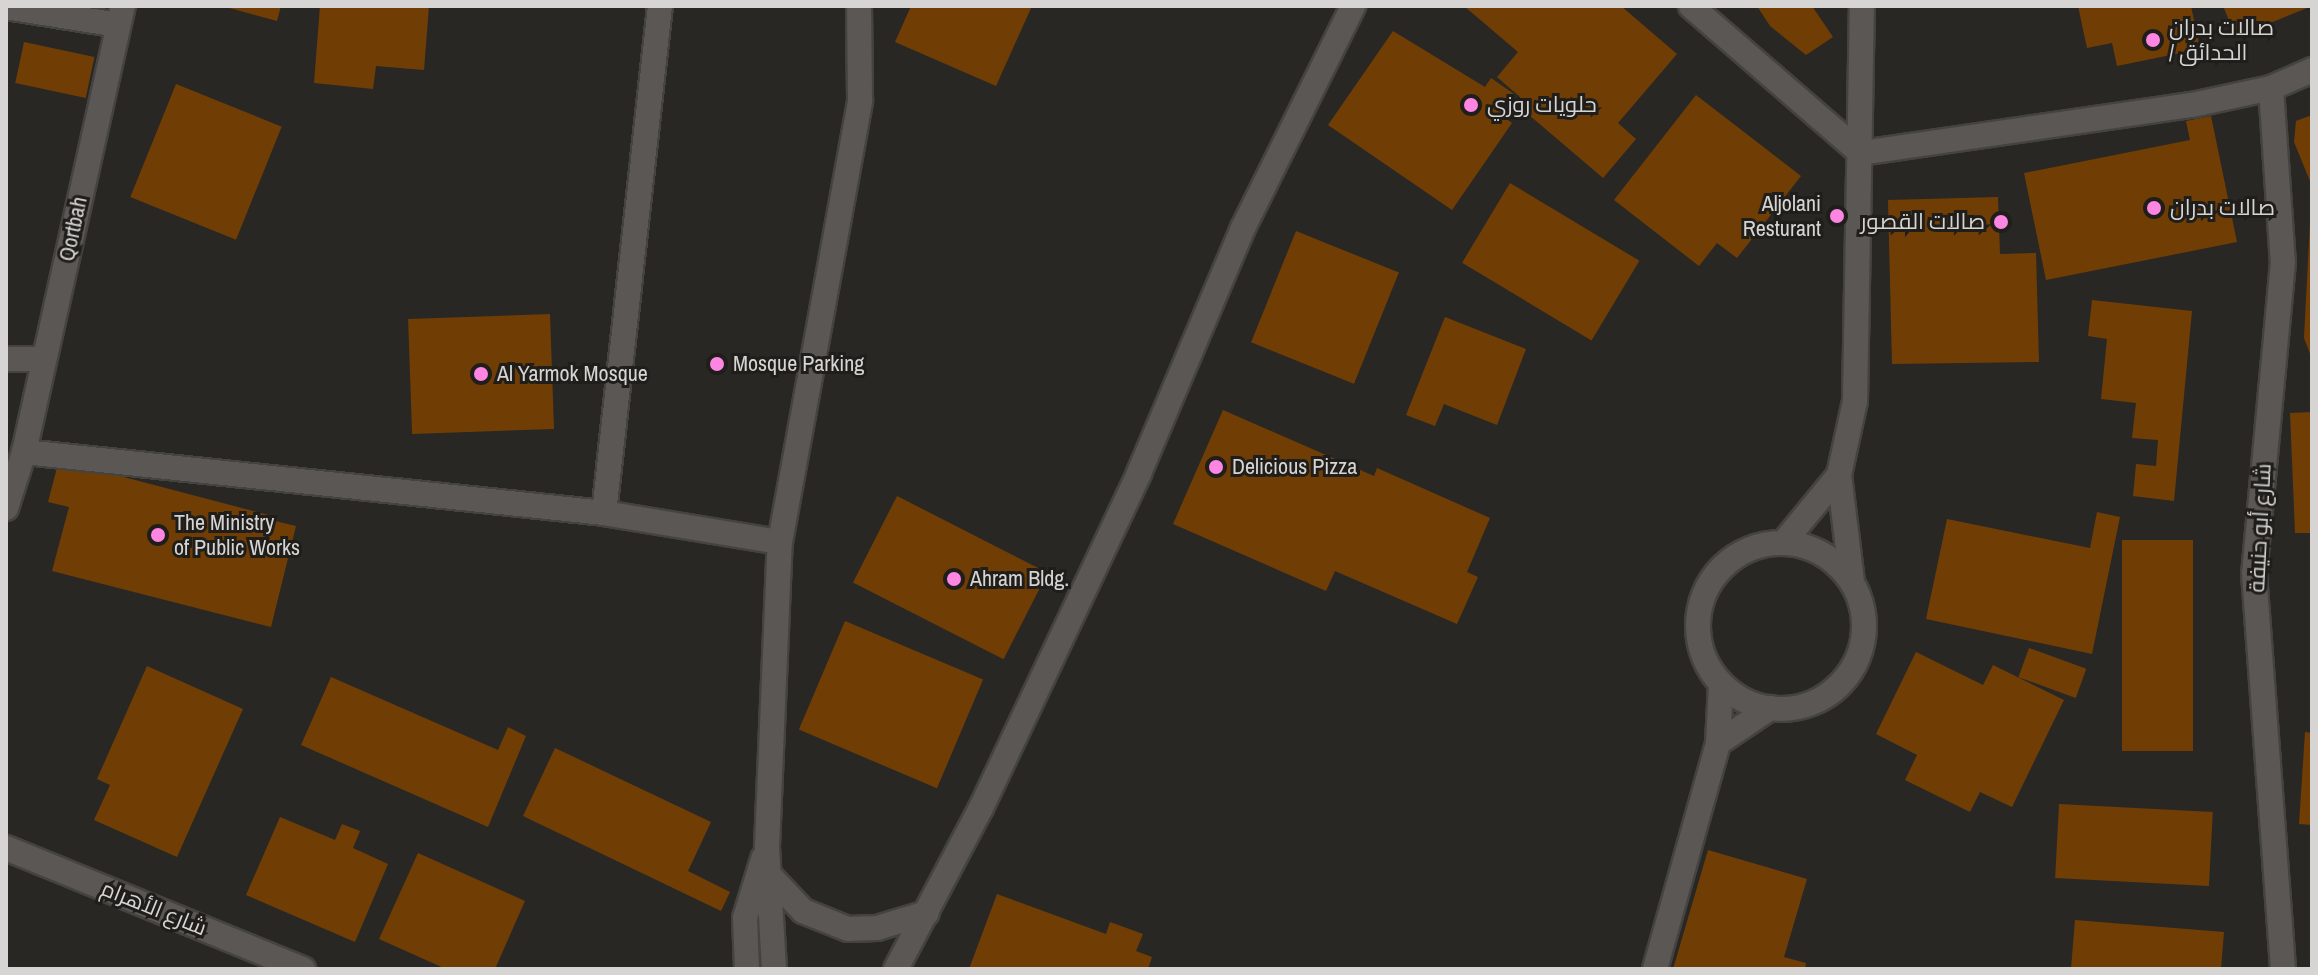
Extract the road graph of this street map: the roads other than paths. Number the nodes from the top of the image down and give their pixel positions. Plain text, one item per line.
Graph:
1 (660, 6) edge
2 (859, 6) edge
3 (1353, 6) edge
4 (1691, 6) edge
5 (1862, 6) edge
6 (6, 7) edge
7 (120, 16) edge
8 (2312, 70) edge
9 (2271, 88) junction
10 (1861, 153) junction
11 (6, 359) edge
12 (44, 359) junction
13 (24, 452) junction
14 (1839, 475) junction
15 (6, 508) edge
16 (604, 513) junction
17 (780, 542) junction
18 (1784, 542) junction
19 (1852, 582) junction
20 (1721, 684) junction
21 (1770, 708) junction
22 (1718, 743) junction
23 (767, 846) junction
24 (6, 848) edge
25 (769, 875) junction
26 (927, 913) junction
27 (897, 964) edge
28 (303, 969) edge
29 (747, 969) edge
30 (774, 969) edge
31 (1655, 969) edge
32 (2283, 969) edge

1 - 16 street
2 - 17 street
3 - 26 street
4 - 10 street
5 - 10 street
6 - 7 street
7 - 12 street, Qortbah
8 - 9 street
9 - 10 street
9 - 32 street, شارع أبو حنيفة
10 - 14 street
11 - 12 street
12 - 13 street, Qortbah
13 - 15 street, Qortbah
13 - 16 street
14 - 18 street
14 - 19 street
16 - 17 street
17 - 23 street
18 - 19 street
18 - 20 street
19 - 21 street
20 - 21 street
20 - 22 street
21 - 22 street
22 - 31 street
23 - 25 street
23 - 29 street
24 - 28 street, شارع الأهرام
25 - 26 street
25 - 30 street
26 - 27 street

